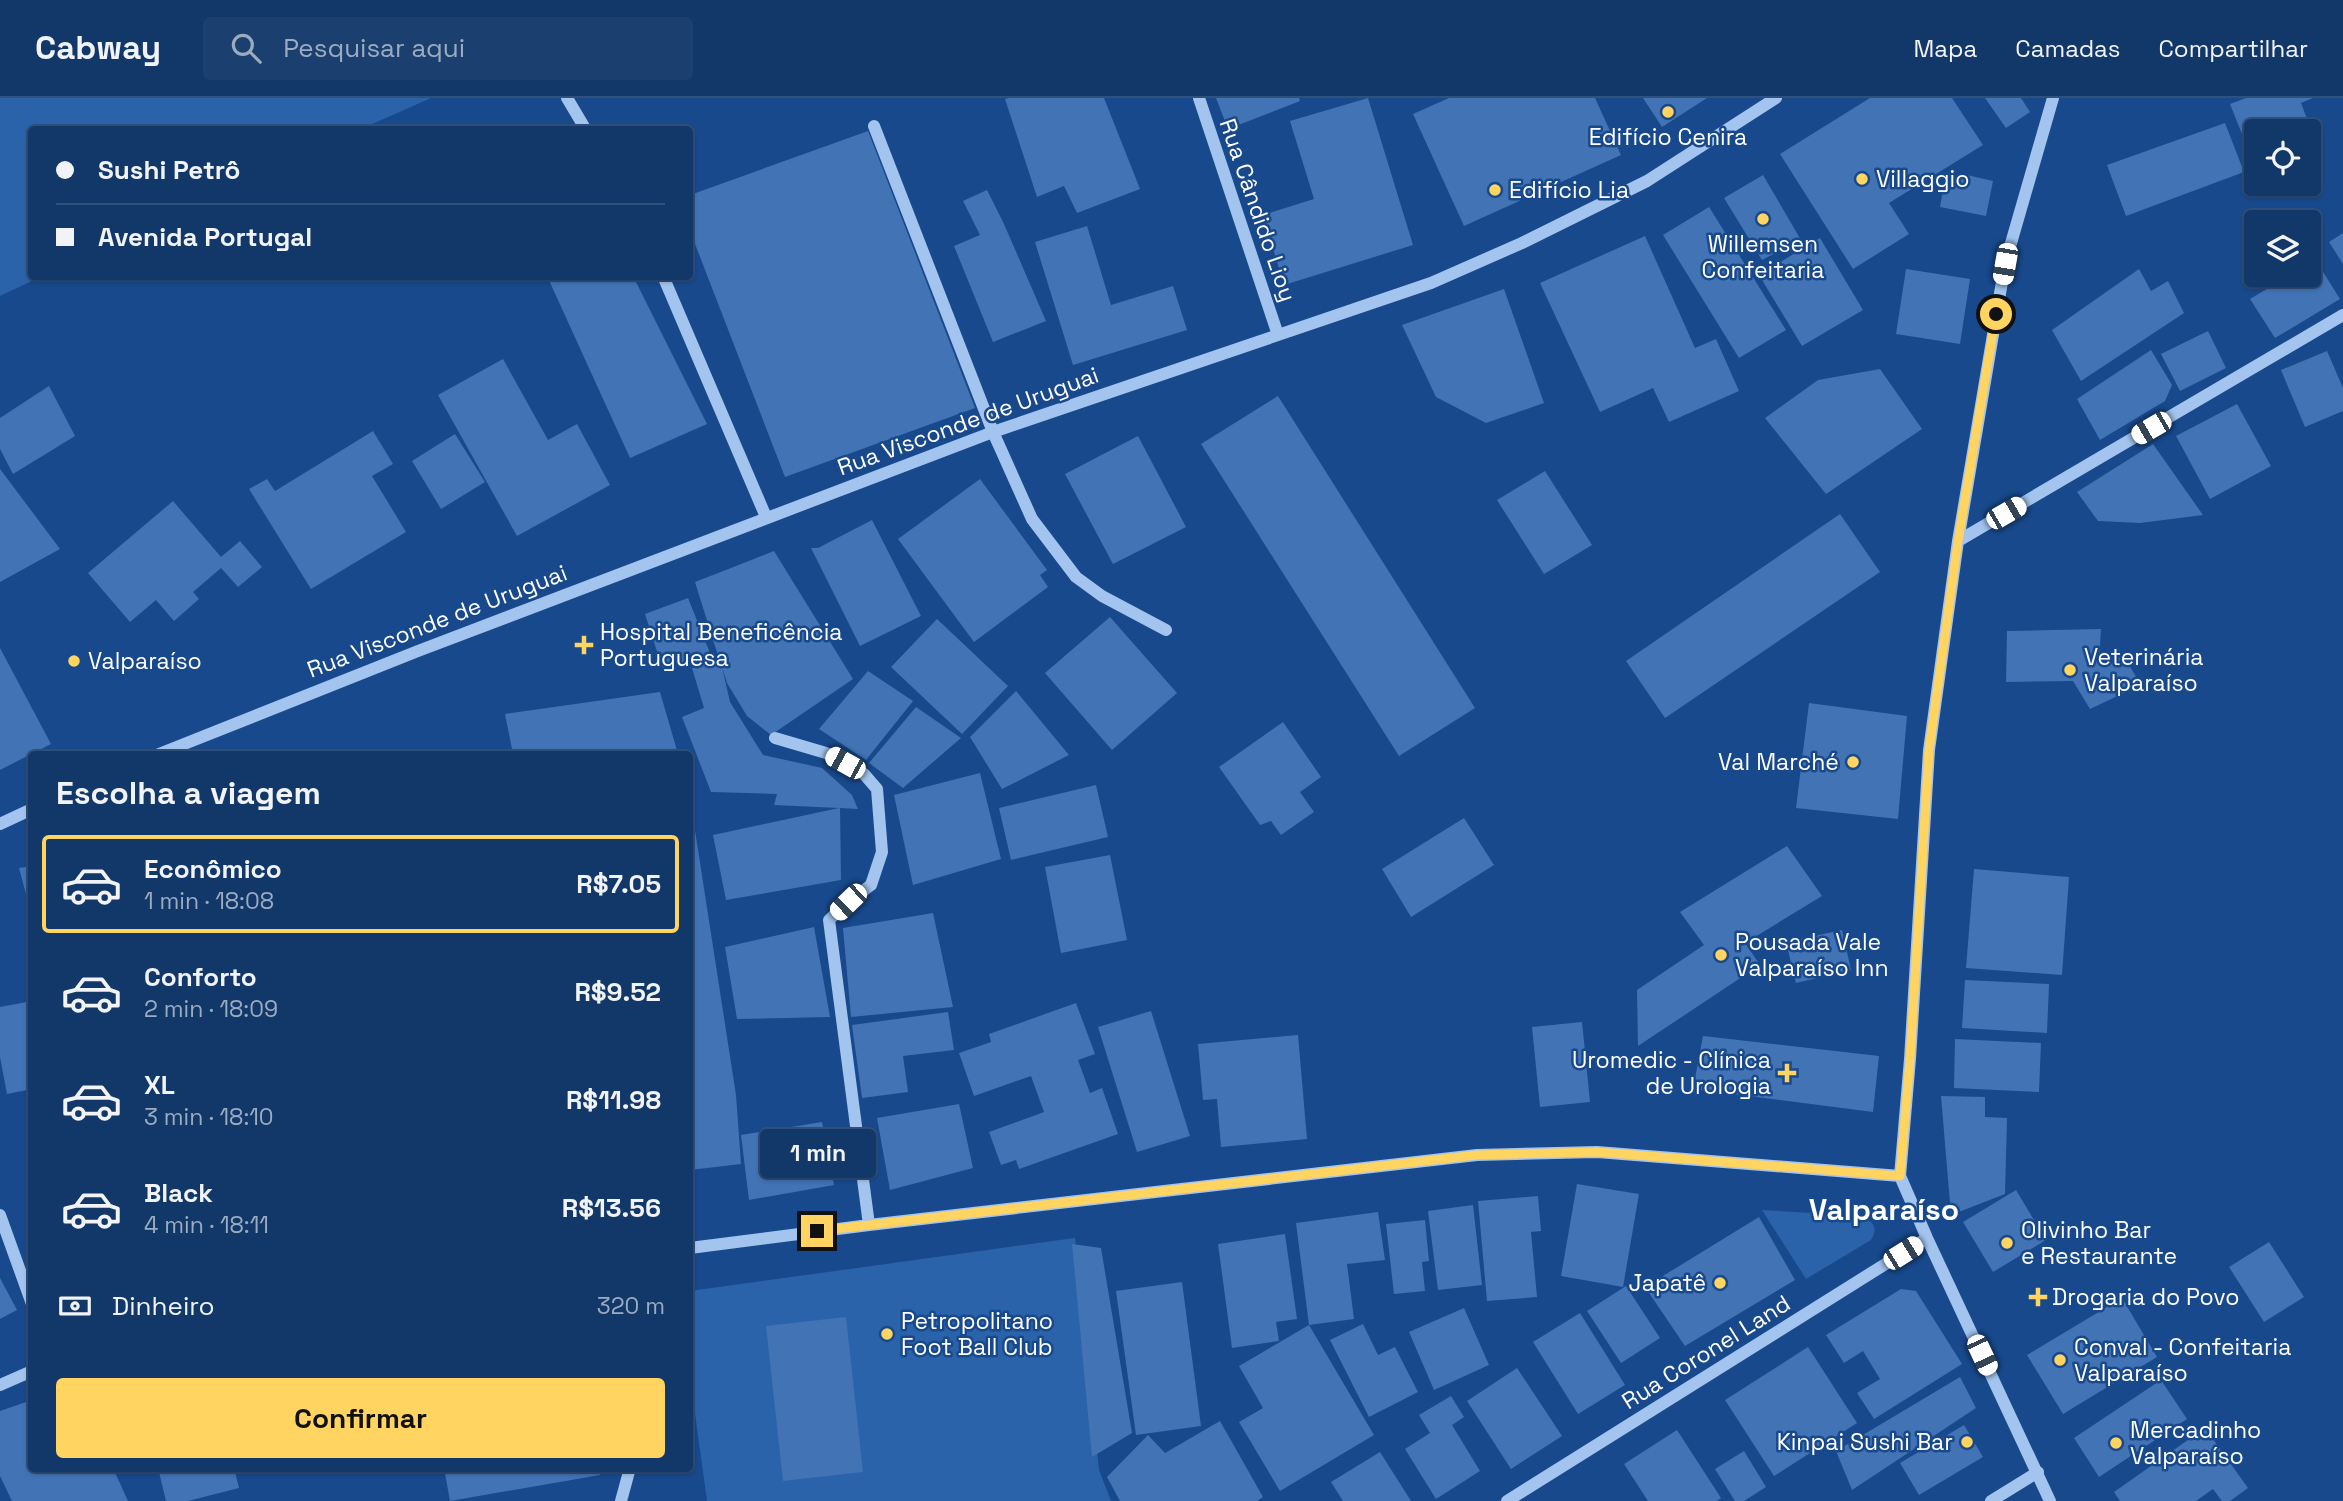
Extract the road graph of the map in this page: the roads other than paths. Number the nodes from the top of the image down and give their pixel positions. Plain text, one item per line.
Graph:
1 (567, 98) edge
2 (1199, 98) edge
3 (1776, 98) edge
4 (2053, 98) edge
5 (584, 126) edge
6 (874, 126) dead end
7 (665, 280) edge
8 (2343, 315) edge
9 (1278, 335) junction
10 (993, 432) junction
11 (766, 517) junction
12 (1958, 541) junction
13 (1166, 630) dead end
14 (775, 738) dead end
15 (166, 751) edge
16 (28, 811) edge
17 (0, 824) edge
18 (1900, 1176) junction
19 (0, 1215) edge
20 (869, 1225) junction
21 (1927, 1238) junction
22 (693, 1248) edge
23 (28, 1293) edge
24 (28, 1373) edge
25 (0, 1385) edge
26 (628, 1472) edge
27 (2038, 1472) junction
28 (621, 1501) edge
29 (1507, 1501) edge
30 (1991, 1501) edge
31 (2050, 1501) edge

1 - 5 street
2 - 9 street, Rua Cândido Lioy
3 - 9 street, Rua Visconde de Uruguai
4 - 12 street
6 - 10 street
7 - 11 street
8 - 12 street
9 - 10 street, Rua Visconde de Uruguai
10 - 11 street, Rua Visconde de Uruguai
10 - 13 street
11 - 15 street, Rua Visconde de Uruguai
12 - 18 street
14 - 20 street
16 - 17 street
18 - 20 street
18 - 21 street
19 - 23 street
20 - 22 street
21 - 27 street
21 - 29 street, Rua Coronel Land
24 - 25 street
26 - 28 street
27 - 30 street
27 - 31 street

